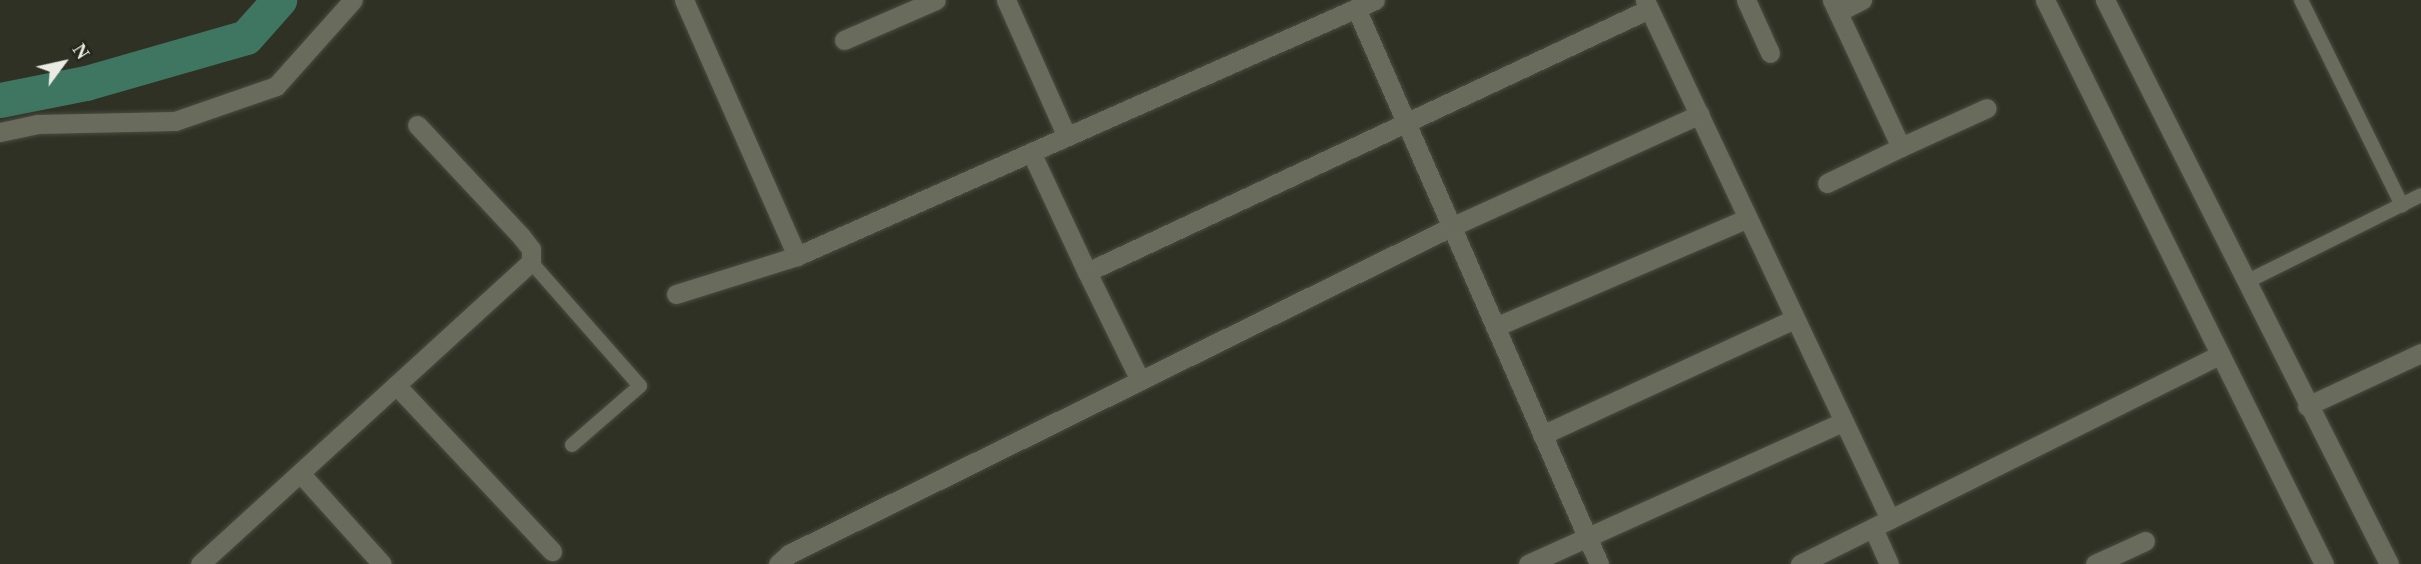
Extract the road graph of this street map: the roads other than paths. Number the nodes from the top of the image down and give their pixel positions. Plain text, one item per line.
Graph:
1 (354, 0) edge
2 (684, 0) edge
3 (936, 0) edge
4 (1006, 0) edge
5 (1375, 0) edge
6 (1862, 0) edge
7 (2045, 0) edge
8 (2105, 0) edge
9 (2301, 0) edge
10 (1750, 1) edge
11 (1647, 4) edge
12 (1835, 6) edge
13 (1356, 8) junction
14 (844, 40) dead end
15 (1770, 53) dead end
16 (1987, 108) dead end
17 (1700, 114) junction
18 (1402, 121) junction
19 (417, 125) dead end
20 (0, 132) edge
21 (1066, 135) junction
22 (1901, 147) junction
23 (1031, 152) junction
24 (1827, 183) dead end
25 (2421, 195) edge
26 (2402, 205) junction
27 (1746, 219) junction
28 (1451, 227) junction
29 (797, 257) junction
30 (531, 262) junction
31 (1087, 272) junction
32 (2246, 282) junction
33 (677, 294) dead end
34 (1794, 319) junction
35 (1495, 327) junction
36 (2421, 354) edge
37 (2220, 355) junction
38 (1140, 380) junction
39 (396, 385) junction
40 (2307, 407) junction
41 (1843, 422) junction
42 (1542, 435) junction
43 (572, 445) dead end
44 (300, 473) junction
45 (1881, 524) junction
46 (1587, 537) junction
47 (2145, 541) dead end
48 (552, 551) dead end
49 (200, 564) edge
50 (382, 564) edge
51 (778, 564) edge
52 (1528, 564) edge
53 (1599, 564) edge
54 (1800, 564) edge
55 (1889, 564) edge
56 (2095, 564) edge
57 (2324, 564) edge
58 (2389, 564) edge

1 - 20 street
2 - 29 street
3 - 14 street
4 - 21 street
5 - 13 street
6 - 12 street
7 - 37 street
8 - 32 street
9 - 26 lane
10 - 15 street
11 - 17 street
11 - 18 street
12 - 22 street
13 - 18 street
13 - 21 street
16 - 22 street
17 - 27 street
17 - 28 street
18 - 28 street
18 - 31 street
19 - 30 street
21 - 23 street
22 - 24 street
23 - 29 street
23 - 31 street
25 - 26 lane
26 - 32 lane
27 - 34 street
27 - 35 street
28 - 35 street
28 - 38 street
29 - 33 street
30 - 39 street
30 - 43 lane
31 - 38 street
32 - 40 street
34 - 41 street
34 - 42 street
35 - 42 street
36 - 40 street
37 - 45 street
37 - 57 street
38 - 51 street
39 - 44 street
39 - 48 street
40 - 58 street
41 - 45 street
41 - 46 street
42 - 46 street
44 - 49 street
44 - 50 street
45 - 54 street
45 - 55 street
46 - 52 street
46 - 53 street
47 - 56 street

